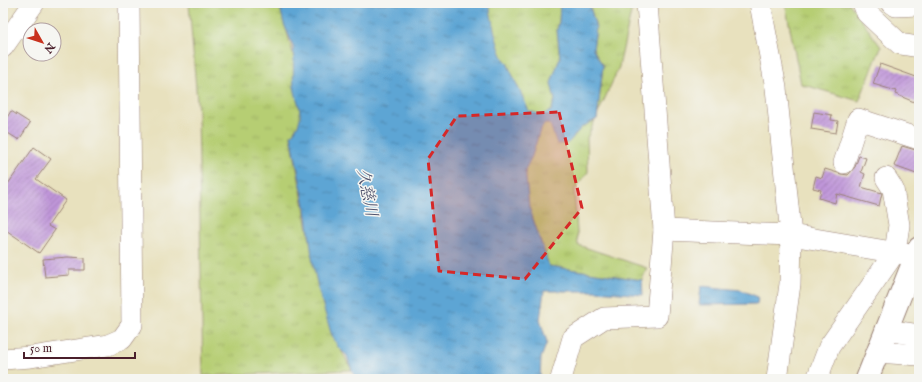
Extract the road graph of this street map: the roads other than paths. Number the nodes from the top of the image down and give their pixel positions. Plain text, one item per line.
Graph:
1 (34, 3) edge
2 (129, 3) edge
3 (647, 3) edge
4 (760, 3) edge
5 (863, 3) edge
6 (892, 3) edge
7 (919, 5) edge
8 (3, 47) edge
9 (919, 47) edge
10 (919, 139) edge
11 (844, 163) dead end
12 (886, 178) dead end
13 (664, 230) junction
14 (791, 235) junction
15 (895, 252) junction
16 (917, 252) edge
17 (886, 330) junction
18 (919, 335) edge
19 (877, 352) junction
20 (919, 355) edge
21 (3, 359) edge
22 (561, 379) edge
23 (777, 379) edge
24 (817, 379) edge
25 (867, 379) edge

1 - 8 street
2 - 21 street
3 - 13 street
4 - 14 street
5 - 9 street
6 - 7 street
10 - 11 street
12 - 15 street
13 - 14 street
13 - 22 street
14 - 15 street
14 - 23 street
15 - 16 street
15 - 24 street
16 - 17 highway
17 - 18 street
17 - 19 highway
19 - 20 street
19 - 25 highway

